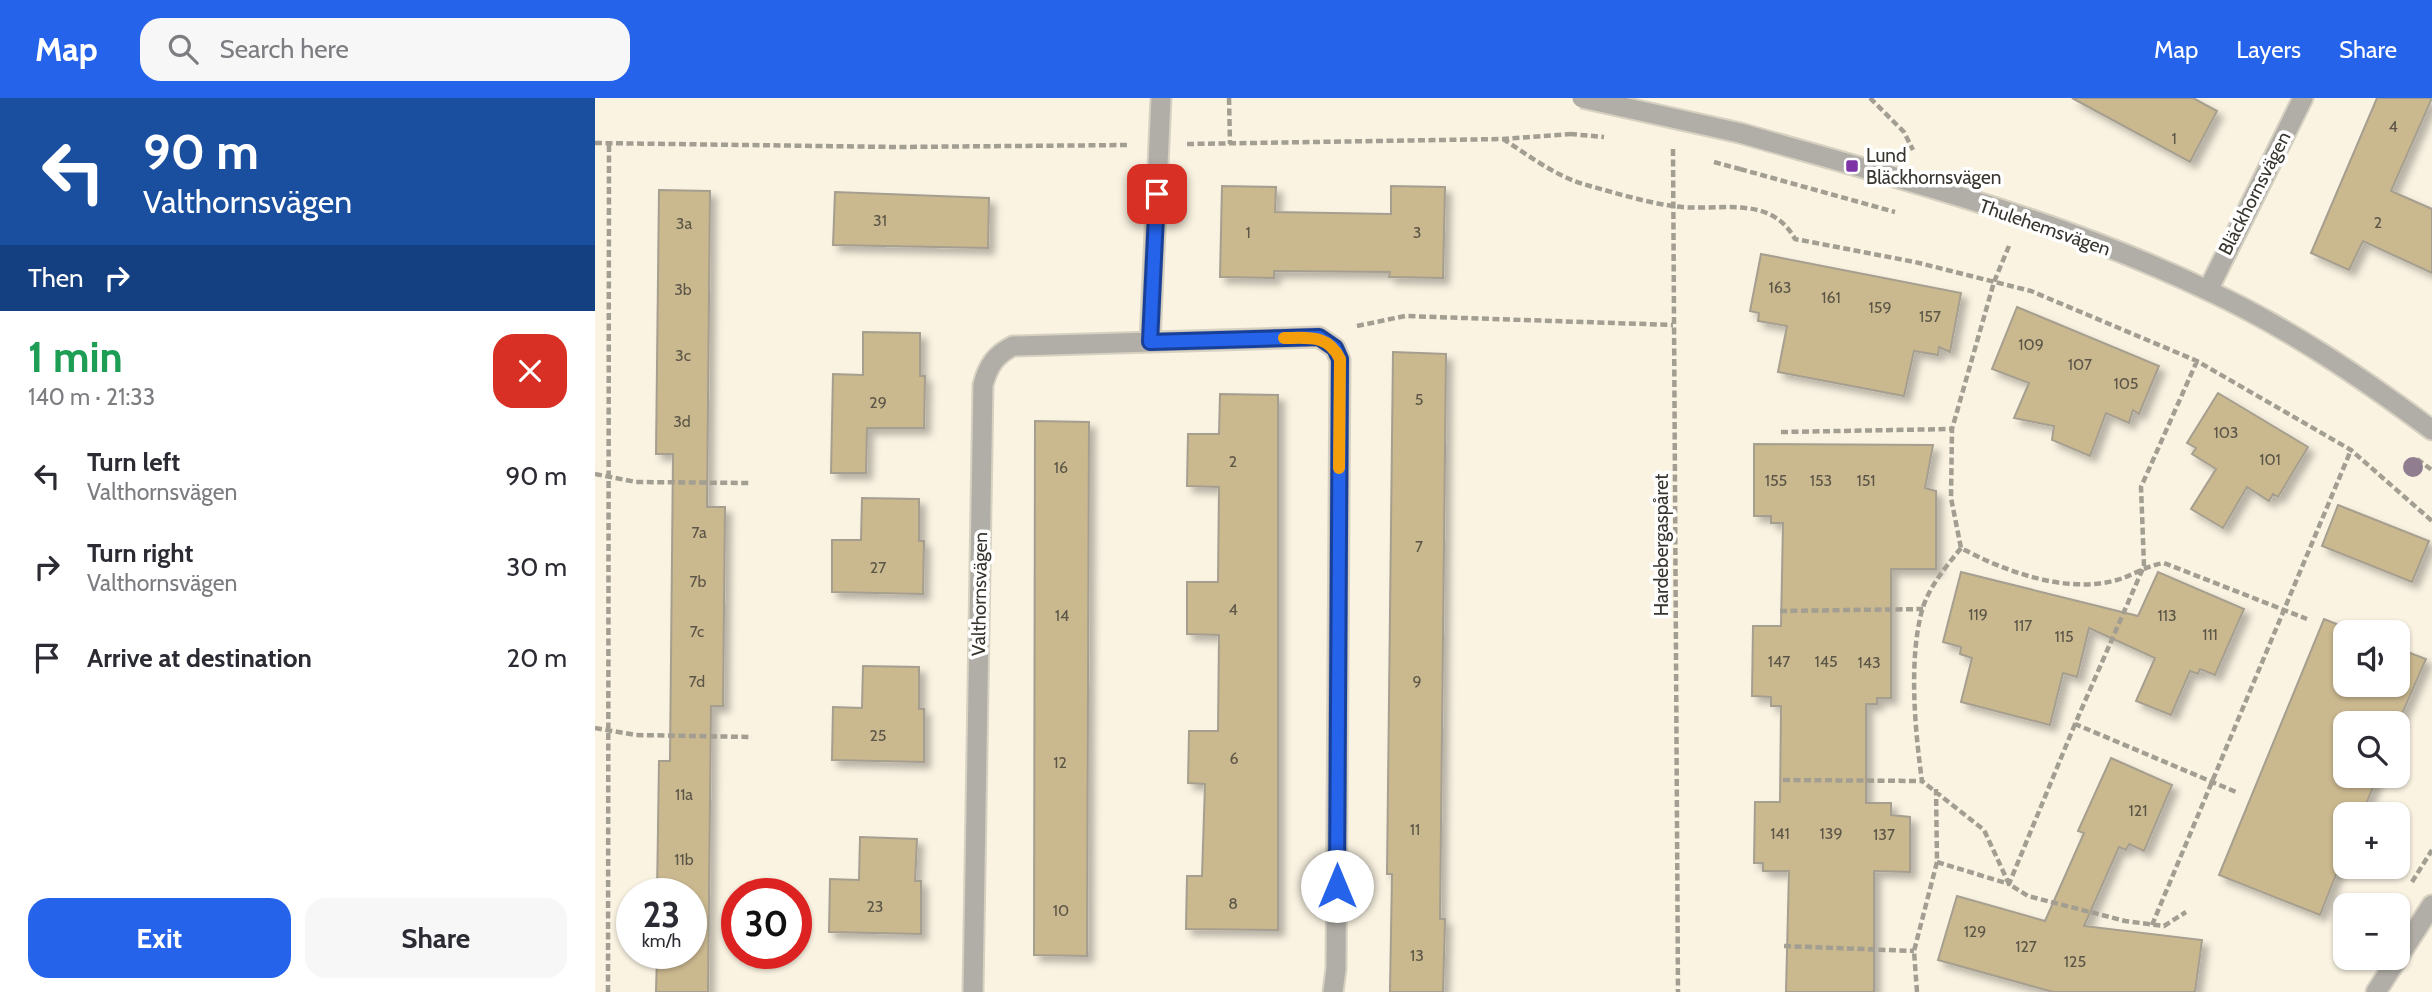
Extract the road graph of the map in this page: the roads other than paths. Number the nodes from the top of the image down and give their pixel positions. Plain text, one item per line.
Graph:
1 (1161, 98) edge
2 (1582, 98) edge
3 (2302, 98) edge
4 (2208, 290) junction
5 (1150, 342) junction
6 (2432, 430) edge
7 (2432, 905) edge
8 (973, 992) edge
9 (1333, 992) edge
10 (2376, 992) edge

1 - 5 street
2 - 4 street, Thulehemsvägen, bridge
3 - 4 street, Bläckhornsvägen
4 - 6 street, Thulehemsvägen
5 - 8 street, Valthornsvägen
5 - 9 street, Valthornsvägen
7 - 10 street

